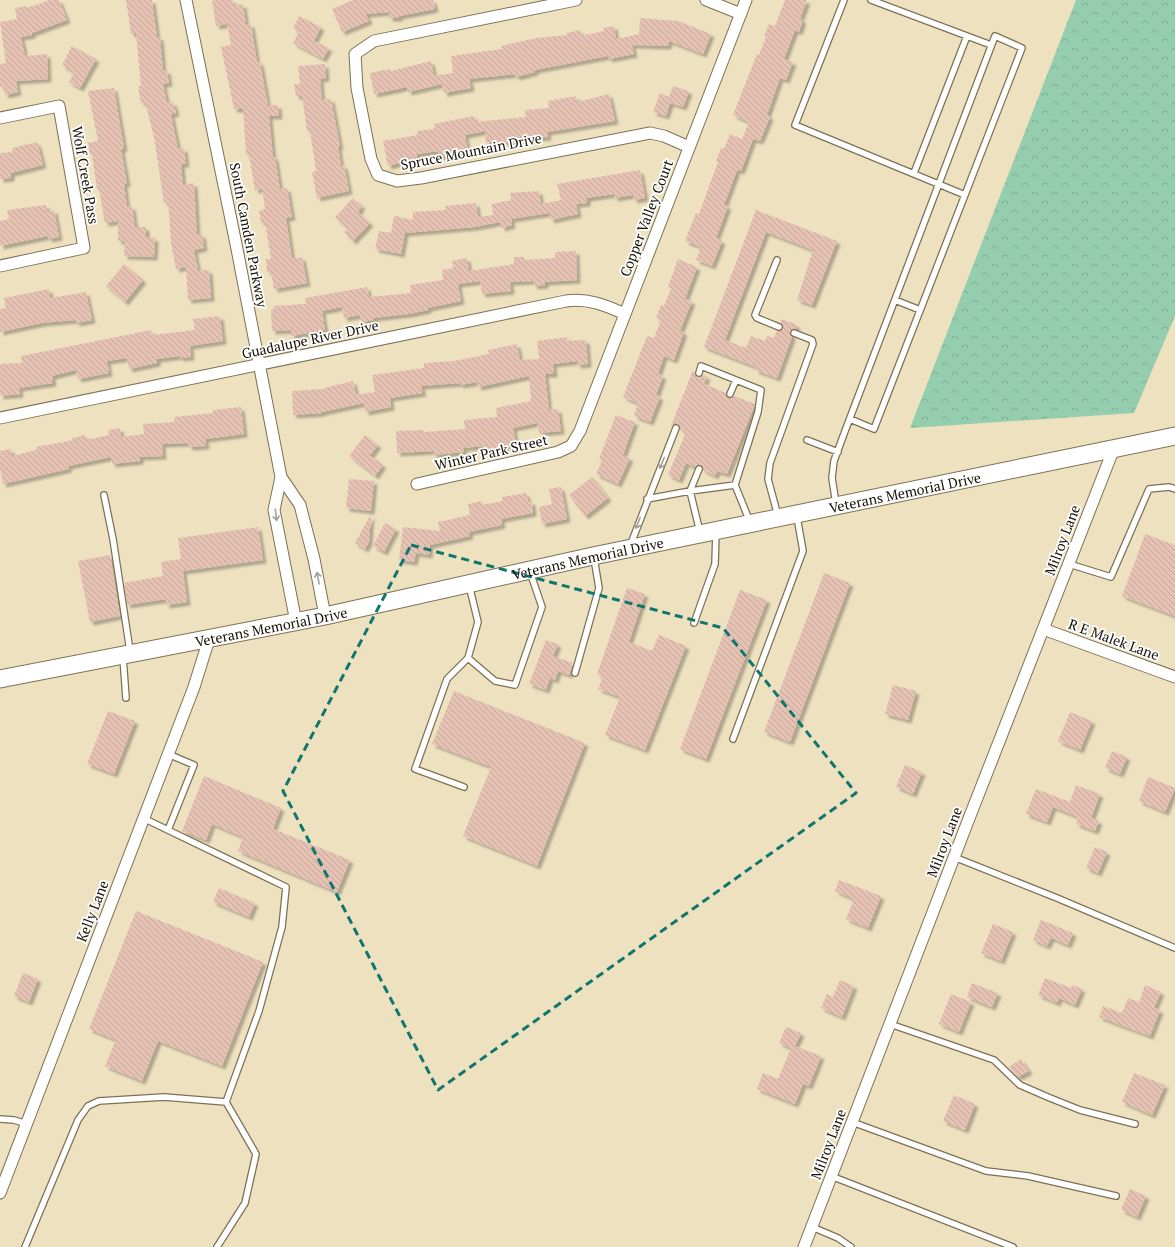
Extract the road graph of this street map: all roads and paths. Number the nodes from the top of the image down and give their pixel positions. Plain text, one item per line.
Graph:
1 (186, 0) edge
2 (576, 0) edge
3 (706, 0) edge
4 (746, 0) edge
5 (844, 0) edge
6 (871, 0) edge
7 (741, 14) junction
8 (967, 36) junction
9 (991, 45) junction
10 (0, 118) edge
11 (689, 147) junction
12 (914, 173) junction
13 (939, 183) junction
14 (965, 195) junction
15 (777, 260) dead end
16 (0, 266) edge
17 (895, 300) junction
18 (920, 310) junction
19 (625, 314) junction
20 (779, 327) dead end
21 (794, 333) dead end
22 (260, 365) junction
23 (699, 373) dead end
24 (736, 380) junction
25 (730, 394) dead end
26 (0, 418) edge
27 (850, 419) junction
28 (676, 428) dead end
29 (1175, 436) edge
30 (807, 440) dead end
31 (571, 446) joint
32 (1114, 448) junction
33 (838, 452) junction
34 (699, 469) dead end
35 (281, 477) junction
36 (417, 484) dead end
37 (735, 485) junction
38 (1175, 489) edge
39 (690, 491) junction
40 (104, 495) dead end
41 (647, 499) junction
42 (837, 506) junction
43 (796, 515) junction
44 (779, 518) junction
45 (751, 524) junction
46 (709, 533) junction
47 (630, 549) junction
48 (593, 556) junction
49 (1069, 564) junction
50 (529, 570) junction
51 (468, 582) junction
52 (325, 616) junction
53 (296, 622) junction
54 (694, 623) dead end
55 (1043, 629) junction
56 (209, 639) junction
57 (127, 654) junction
58 (468, 658) junction
59 (575, 674) dead end
60 (1175, 677) edge
61 (0, 679) edge
62 (126, 698) dead end
63 (733, 739) dead end
64 (168, 754) junction
65 (464, 786) dead end
66 (143, 818) junction
67 (168, 830) junction
68 (954, 857) junction
69 (1175, 948) edge
70 (890, 1024) junction
71 (226, 1102) junction
72 (0, 1119) edge
73 (852, 1122) junction
74 (27, 1124) junction
75 (1135, 1124) dead end
76 (831, 1176) junction
77 (0, 1193) edge
78 (1116, 1196) dead end
79 (812, 1227) junction
80 (26, 1247) edge
81 (217, 1247) edge
82 (804, 1247) edge
83 (850, 1247) edge
84 (1013, 1247) edge

1 - 22 street, South Camden Parkway
2 - 11 street, Spruce Mountain Drive
3 - 7 street
4 - 7 street, Copper Valley Court
5 - 12 lane
6 - 8 lane
7 - 11 street, Copper Valley Court
8 - 9 lane
8 - 12 lane
9 - 13 lane
9 - 14 lane
10 - 16 street, Wolf Creek Pass
11 - 19 street, Copper Valley Court
12 - 13 lane
13 - 14 lane
13 - 17 lane
14 - 18 lane
15 - 20 lane
17 - 18 lane
17 - 27 lane
18 - 27 lane
19 - 22 street, Guadalupe River Drive
19 - 31 street, Copper Valley Court
21 - 44 lane
22 - 26 street, Guadalupe River Drive
22 - 35 street, South Camden Parkway
23 - 24 lane
24 - 25 lane
24 - 37 lane
27 - 33 lane
28 -> 41 lane
29 - 32 main road, Veterans Memorial Drive
30 - 33 lane
31 - 36 street, Winter Park Street
32 - 42 main road, Veterans Memorial Drive
32 - 49 street, Milroy Lane
33 - 42 lane
34 - 39 lane
52 -> 35 street, South Camden Parkway
35 -> 53 street, South Camden Parkway
37 - 39 lane
37 - 45 lane
38 - 49 lane
39 - 41 lane
39 - 46 lane
40 - 57 lane
41 -> 47 lane
42 - 43 main road, Veterans Memorial Drive
43 - 44 main road, Veterans Memorial Drive
43 - 63 lane
44 - 45 main road, Veterans Memorial Drive
45 - 46 main road, Veterans Memorial Drive
46 - 47 main road, Veterans Memorial Drive
46 - 54 lane
47 - 48 main road, Veterans Memorial Drive
48 - 50 main road, Veterans Memorial Drive
48 - 59 lane
49 - 55 street, Milroy Lane
50 - 51 main road, Veterans Memorial Drive
50 - 58 lane
51 - 52 main road, Veterans Memorial Drive
51 - 58 lane
52 - 53 main road, Veterans Memorial Drive
53 - 56 main road, Veterans Memorial Drive
55 - 60 street, R E Malek Lane
55 - 68 street, Milroy Lane
56 - 57 main road, Veterans Memorial Drive
56 - 64 street, Kelly Lane
57 - 61 main road, Veterans Memorial Drive
57 - 62 lane
58 - 65 lane
64 - 66 street, Kelly Lane
64 - 67 lane
66 - 67 lane
66 - 74 street, Kelly Lane
67 - 71 lane
68 - 69 lane
68 - 70 street, Milroy Lane
70 - 73 street, Milroy Lane
70 - 75 lane
71 - 80 lane
71 - 81 lane
72 - 74 lane
73 - 76 street, Milroy Lane
73 - 78 lane
74 - 77 street, Kelly Lane
76 - 79 street, Milroy Lane
76 - 84 lane
79 - 82 street, Milroy Lane
79 - 83 lane

